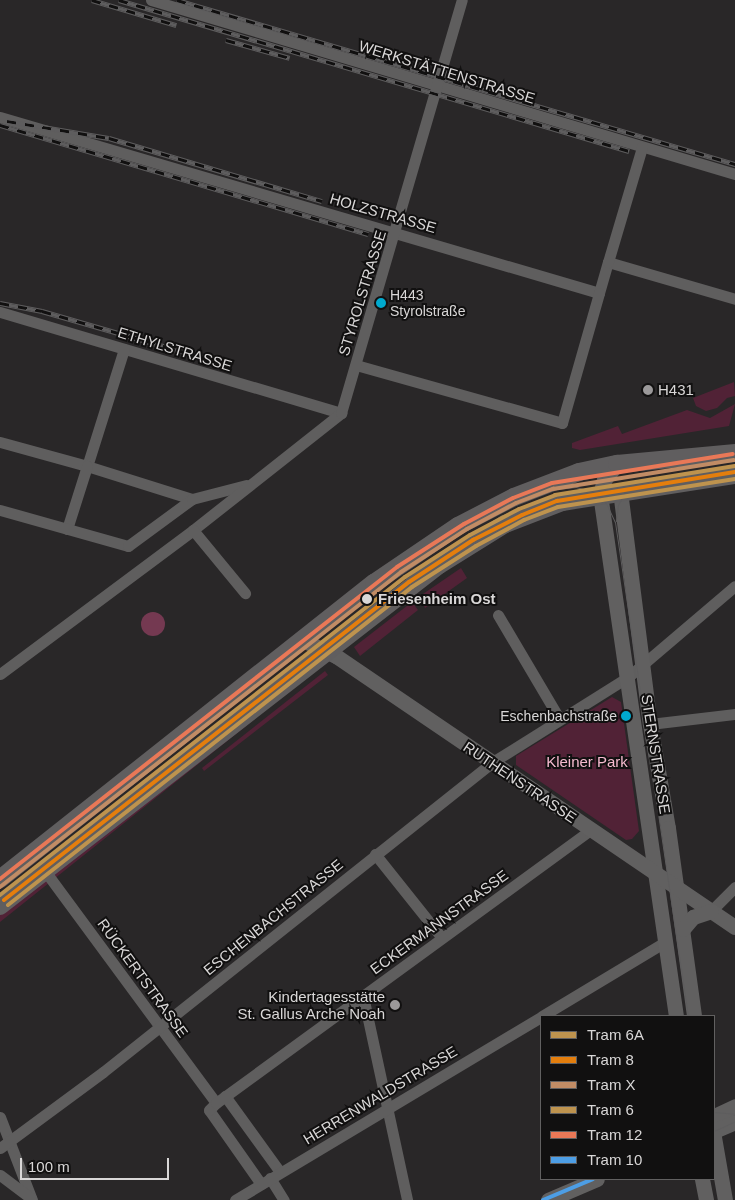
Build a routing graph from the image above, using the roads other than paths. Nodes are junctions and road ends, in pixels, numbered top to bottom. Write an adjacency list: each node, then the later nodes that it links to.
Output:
1 (151, 0): 3 (street, WERKSTÄTTENSTRASSE)
2 (462, 0): 3 (street, STYROLSTRASSE)
3 (437, 84): 5 (street, WERKSTÄTTENSTRASSE); 7 (street, STYROLSTRASSE)
4 (0, 117): 7 (street, HOLZSTRASSE)
5 (642, 147): 6 (street, WERKSTÄTTENSTRASSE); 8 (street)
6 (735, 174)
7 (396, 233): 9 (street, HOLZSTRASSE); 13 (street, STYROLSTRASSE)
8 (608, 262): 9 (street); 10 (street)
9 (599, 293): 13 (street)
10 (735, 299)
11 (0, 312): 12 (street, ETHYLSTRASSE)
12 (124, 349): 14 (street, ETHYLSTRASSE); 18 (street)
13 (356, 365): 14 (street, STYROLSTRASSE)
14 (341, 413): 20 (street)
15 (0, 442): 18 (street)
16 (735, 453): 17 (main road)
17 (617, 464): 22 (main road); 30 (main road)
18 (87, 466): 23 (street); 25 (street)
19 (735, 475): 21 (main road)
20 (250, 484): 23 (street); 26 (street)
21 (620, 491): 22 (main road); 32 (main road, STERNSTRASSE)
22 (600, 494): 31 (main road); 34 (main road, STERNSTRASSE)
23 (192, 499): 25 (street)
24 (0, 510): 25 (street)
25 (68, 529)
26 (193, 530): 28 (street); 33 (street)
27 (735, 586): 32 (street, ESCHENBACHSTRASSE)
28 (245, 593)
29 (498, 615): 36 (street)
30 (304, 640): 31 (main road, RUTHENSTRASSE); 45 (main road)
31 (327, 650): 38 (main road, RUTHENSTRASSE); 43 (main road)
32 (643, 664): 34 (street, ESCHENBACHSTRASSE); 37 (main road, STERNSTRASSE)
33 (0, 674)
34 (628, 677): 36 (street, ESCHENBACHSTRASSE); 40 (main road, STERNSTRASSE)
35 (735, 714): 37 (street)
36 (560, 718): 38 (street, ESCHENBACHSTRASSE)
37 (650, 724): 47 (main road, STERNSTRASSE)
38 (491, 762): 39 (main road, RUTHENSTRASSE); 41 (street, ESCHENBACHSTRASSE)
39 (590, 830): 42 (main road, RUTHENSTRASSE); 52 (street, ECKERMANNSTRASSE)
40 (650, 838): 42 (main road); 44 (main road, STERNSTRASSE)
41 (376, 854): 52 (street); 59 (street, ESCHENBACHSTRASSE)
42 (627, 855): 44 (main road, RUTHENSTRASSE)
43 (45, 871): 48 (main road); 59 (street, RÜCKERTSTRASSE)
44 (656, 875): 47 (main road, RUTHENSTRASSE); 53 (main road, STERNSTRASSE)
45 (0, 879)
46 (735, 887): 49 (street)
47 (677, 889): 49 (main road, RUTHENSTRASSE); 51 (main road, STERNSTRASSE)
48 (0, 906)
49 (711, 911): 50 (main road, RUTHENSTRASSE); 51 (main road)
50 (735, 927)
51 (683, 929): 57 (main road, STERNSTRASSE)
52 (442, 938): 54 (street, ECKERMANNSTRASSE)
53 (665, 942): 55 (street, HERRENWALDSTRASSE); 56 (main road, STERNSTRASSE)
54 (363, 996): 60 (street, ECKERMANNSTRASSE); 62 (street)
55 (544, 1015)
56 (676, 1015)
57 (694, 1015)
58 (540, 1017): 62 (street, HERRENWALDSTRASSE)
59 (160, 1027): 60 (street, RÜCKERTSTRASSE); 68 (street, ESCHENBACHSTRASSE)
60 (216, 1103): 70 (street, RÜCKERTSTRASSE); 70 (street, RÜCKERTSTRASSE)
61 (735, 1106): 63 (main road)
62 (388, 1110): 70 (street, HERRENWALDSTRASSE); 76 (street)
63 (715, 1116)
64 (0, 1117): 68 (street)
65 (735, 1122): 66 (main road)
66 (715, 1131)
67 (715, 1143): 79 (main road)
68 (5, 1146): 73 (street)
69 (0, 1175): 73 (street)
70 (270, 1178): 74 (street, HERRENWALDSTRASSE); 75 (street, RÜCKERTSTRASSE)
71 (596, 1180): 77 (main road)
72 (702, 1180): 78 (main road)
73 (32, 1200)
74 (234, 1200)
75 (284, 1200)
76 (407, 1200)
77 (548, 1200)
78 (706, 1200)
79 (725, 1200)

